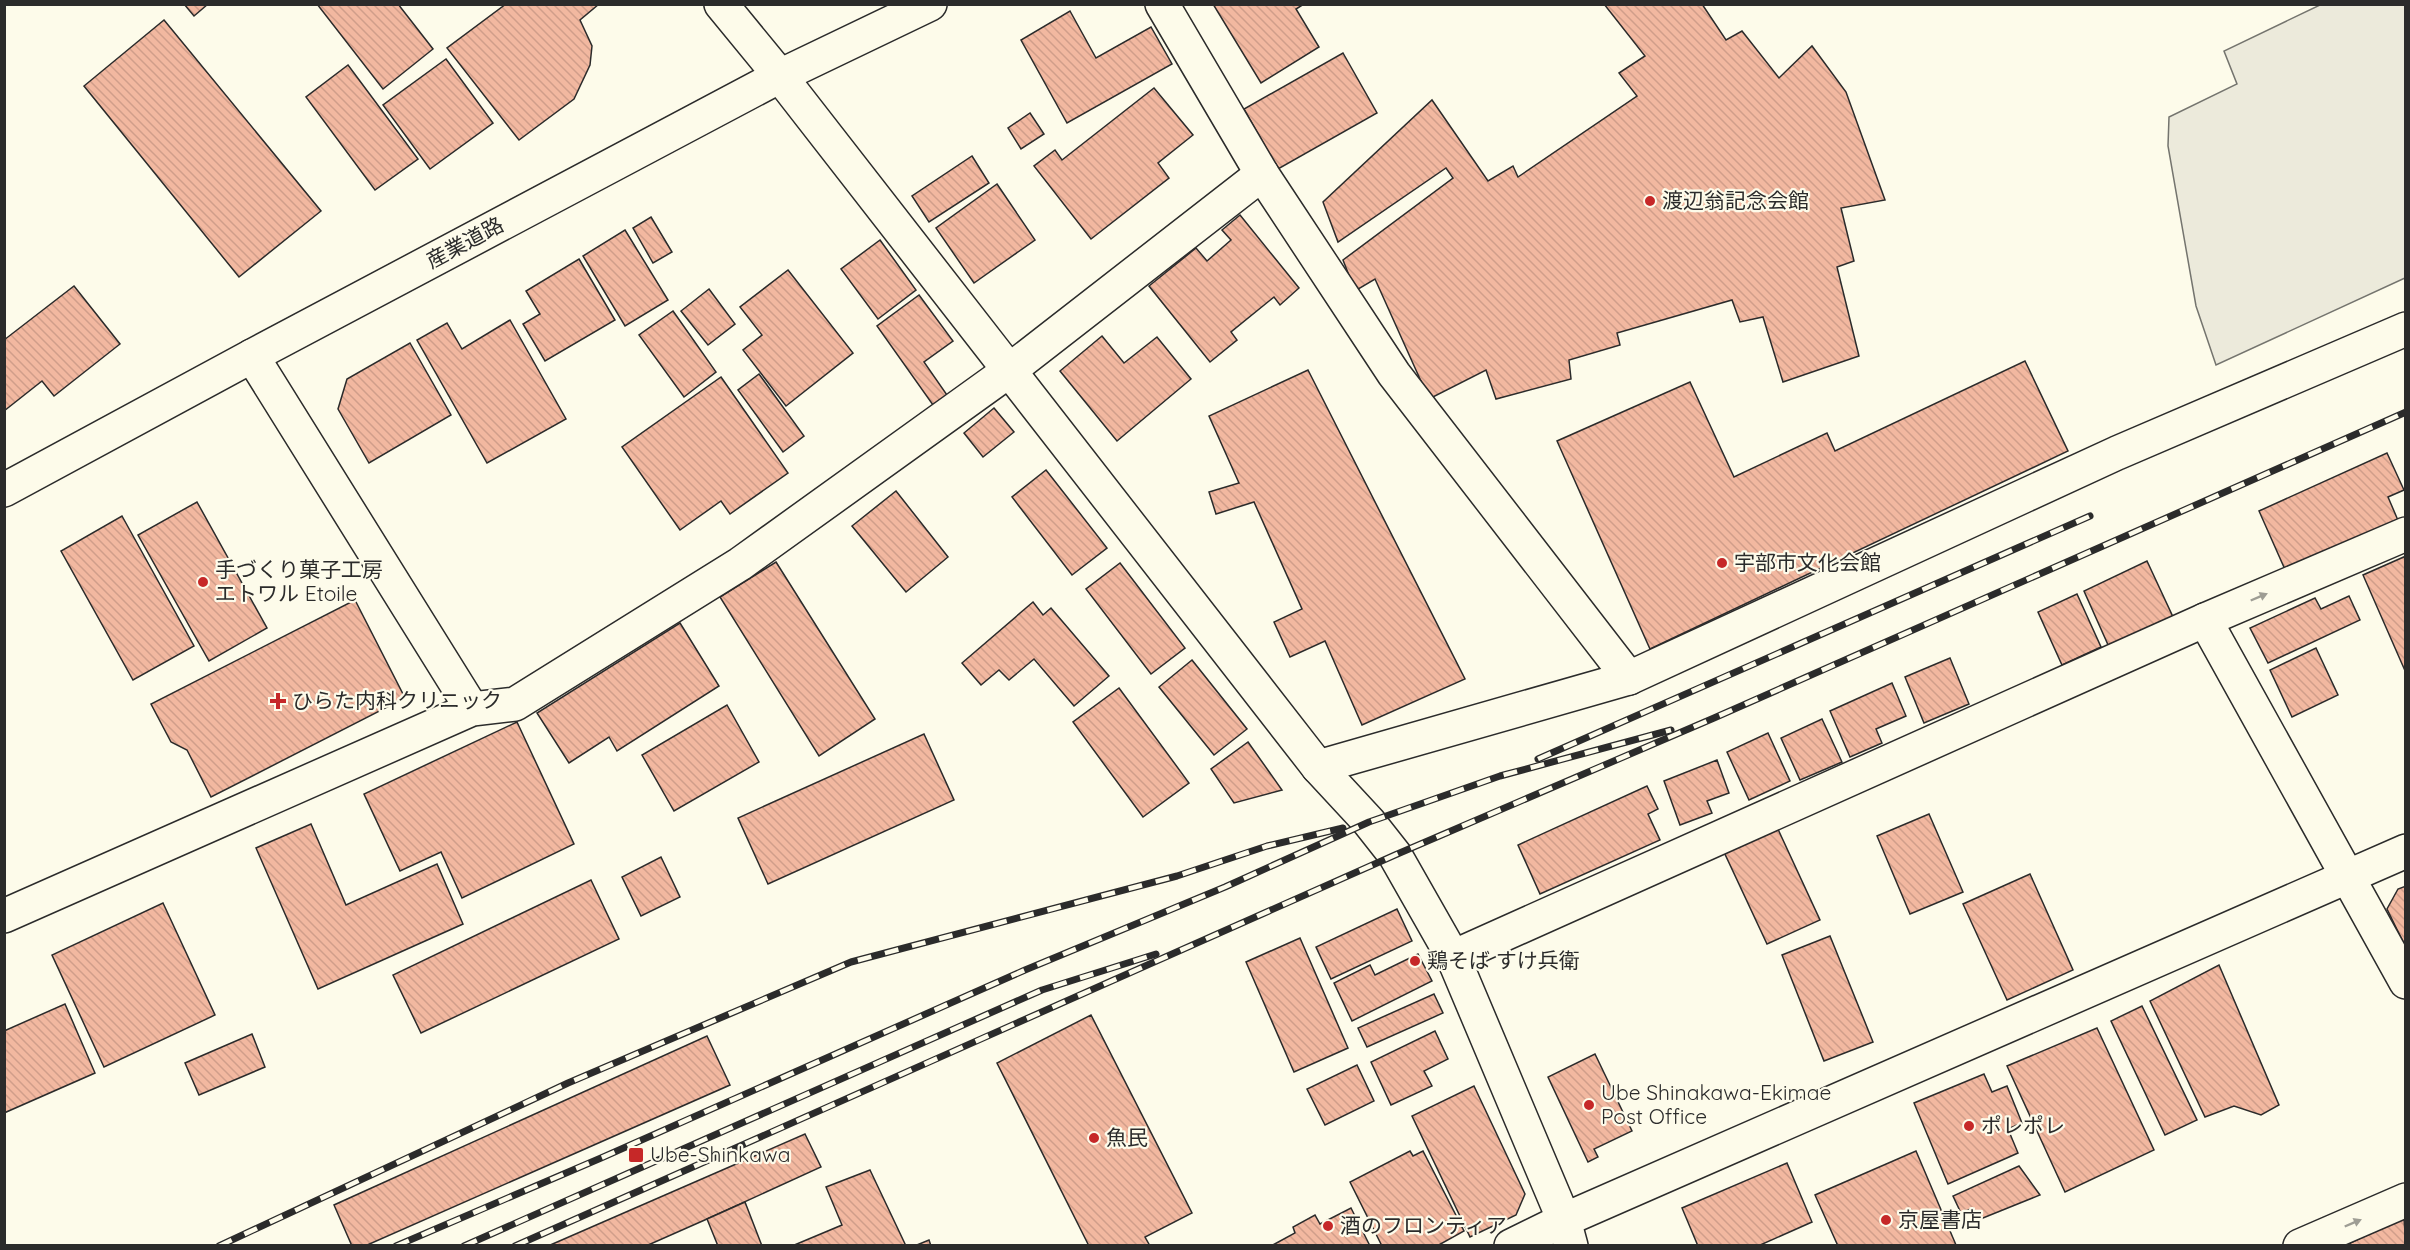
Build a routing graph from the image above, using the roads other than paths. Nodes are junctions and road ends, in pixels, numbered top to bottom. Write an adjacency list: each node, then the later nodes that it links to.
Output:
1 (722, 4): 4 (street)
2 (930, 4): 4 (street, 産業道路)
3 (1162, 4): 5 (street)
4 (780, 76): 7 (street, 産業道路); 8 (street)
5 (1262, 174): 8 (street); 12 (street)
6 (2406, 329): 12 (street)
7 (252, 356): 9 (street, 産業道路); 13 (street)
8 (1010, 370): 13 (street); 14 (street)
9 (4, 490)
10 (2406, 534): 11 (street, one-way to 10)
11 (2205, 620): 16 (street); 18 (street)
12 (1629, 678): 14 (street)
13 (472, 709): 17 (street)
14 (1318, 767): 18 (street)
15 (2406, 851): 16 (street)
16 (2347, 877): 19 (street); 21 (street)
17 (4, 916)
18 (1453, 957): 21 (street)
19 (2406, 982)
20 (2406, 1200): 23 (street, one-way to 20)
21 (1568, 1233): 22 (street)
22 (1511, 1245)
23 (2300, 1245)

